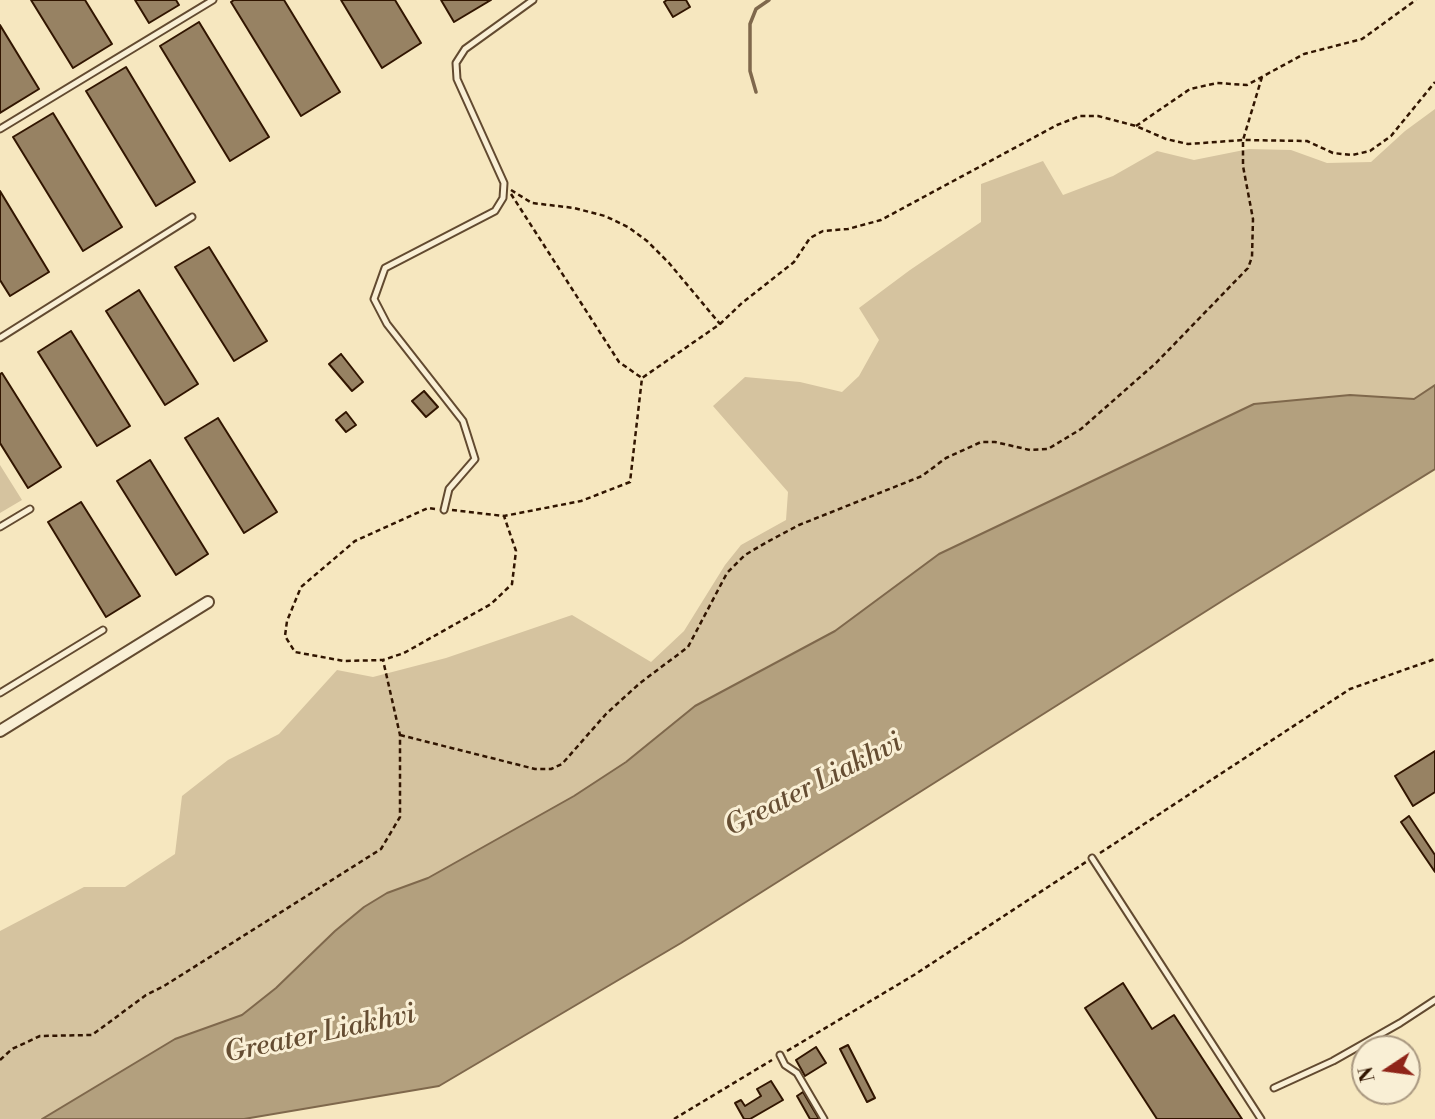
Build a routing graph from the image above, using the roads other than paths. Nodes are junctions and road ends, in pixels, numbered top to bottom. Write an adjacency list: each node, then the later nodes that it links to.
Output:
1 (213, 0): 4 (lane)
2 (533, 0): 3 (lane)
3 (523, 3): 8 (lane)
4 (0, 129)
5 (192, 217): 6 (lane)
6 (0, 338)
7 (30, 509): 9 (lane)
8 (444, 510)
9 (0, 527)
10 (208, 602): 13 (street)
11 (103, 630): 12 (lane)
12 (0, 693)
13 (0, 731)
14 (1092, 858): 19 (lane)
15 (1435, 1000): 17 (lane)
16 (780, 1055): 18 (lane)
17 (1274, 1087)
18 (824, 1119)
19 (1261, 1119)

